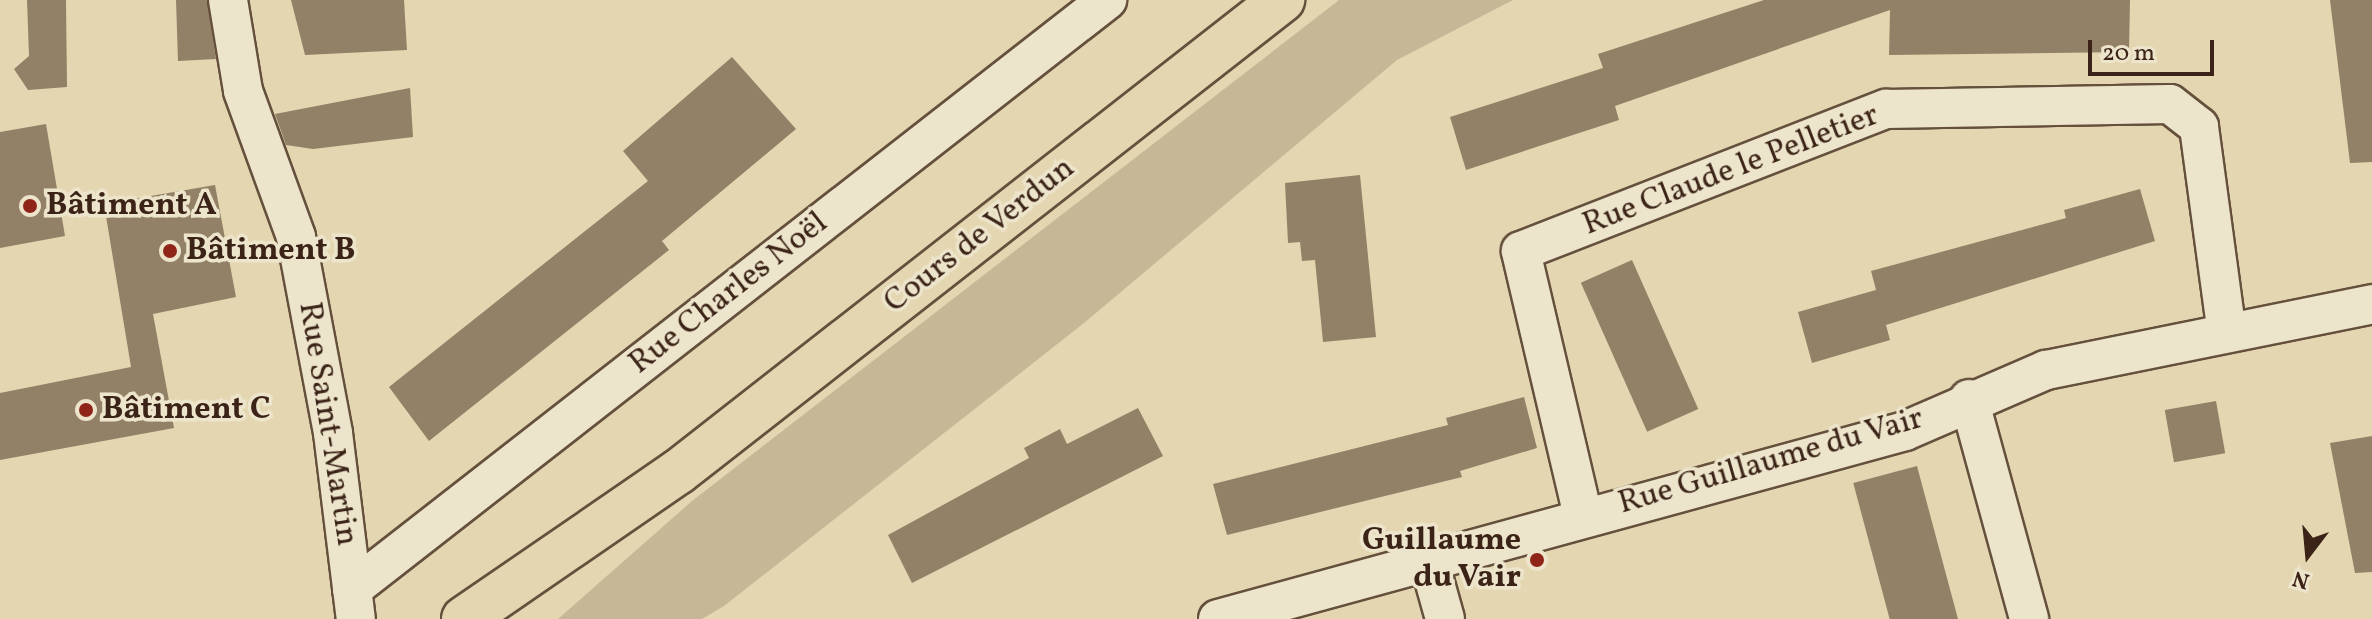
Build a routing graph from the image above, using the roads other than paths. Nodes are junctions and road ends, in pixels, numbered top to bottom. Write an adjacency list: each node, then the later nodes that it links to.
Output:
1 (228, 0): 10 (street, Rue Saint-Martin)
2 (1107, 0): 10 (street, Rue Charles Noël)
3 (1282, 0): 7 (main road, Cours de Verdun)
4 (2372, 304): 5 (street, Rue Guillaume du Vair)
5 (2226, 328): 6 (street, Rue Guillaume du Vair); 8 (street, Rue Claude le Pelletier)
6 (1969, 399): 8 (street, Rue Guillaume du Vair); 15 (street)
7 (678, 472): 11 (main road, Cours de Verdun); 12 (main road, Cours de Verdun)
8 (1583, 516): 9 (street, Rue Guillaume du Vair)
9 (1428, 558): 13 (street, Rue Guillaume du Vair); 14 (street)
10 (354, 604)
11 (464, 619)
12 (519, 619)
13 (1218, 619)
14 (1445, 619)
15 (2029, 619)

